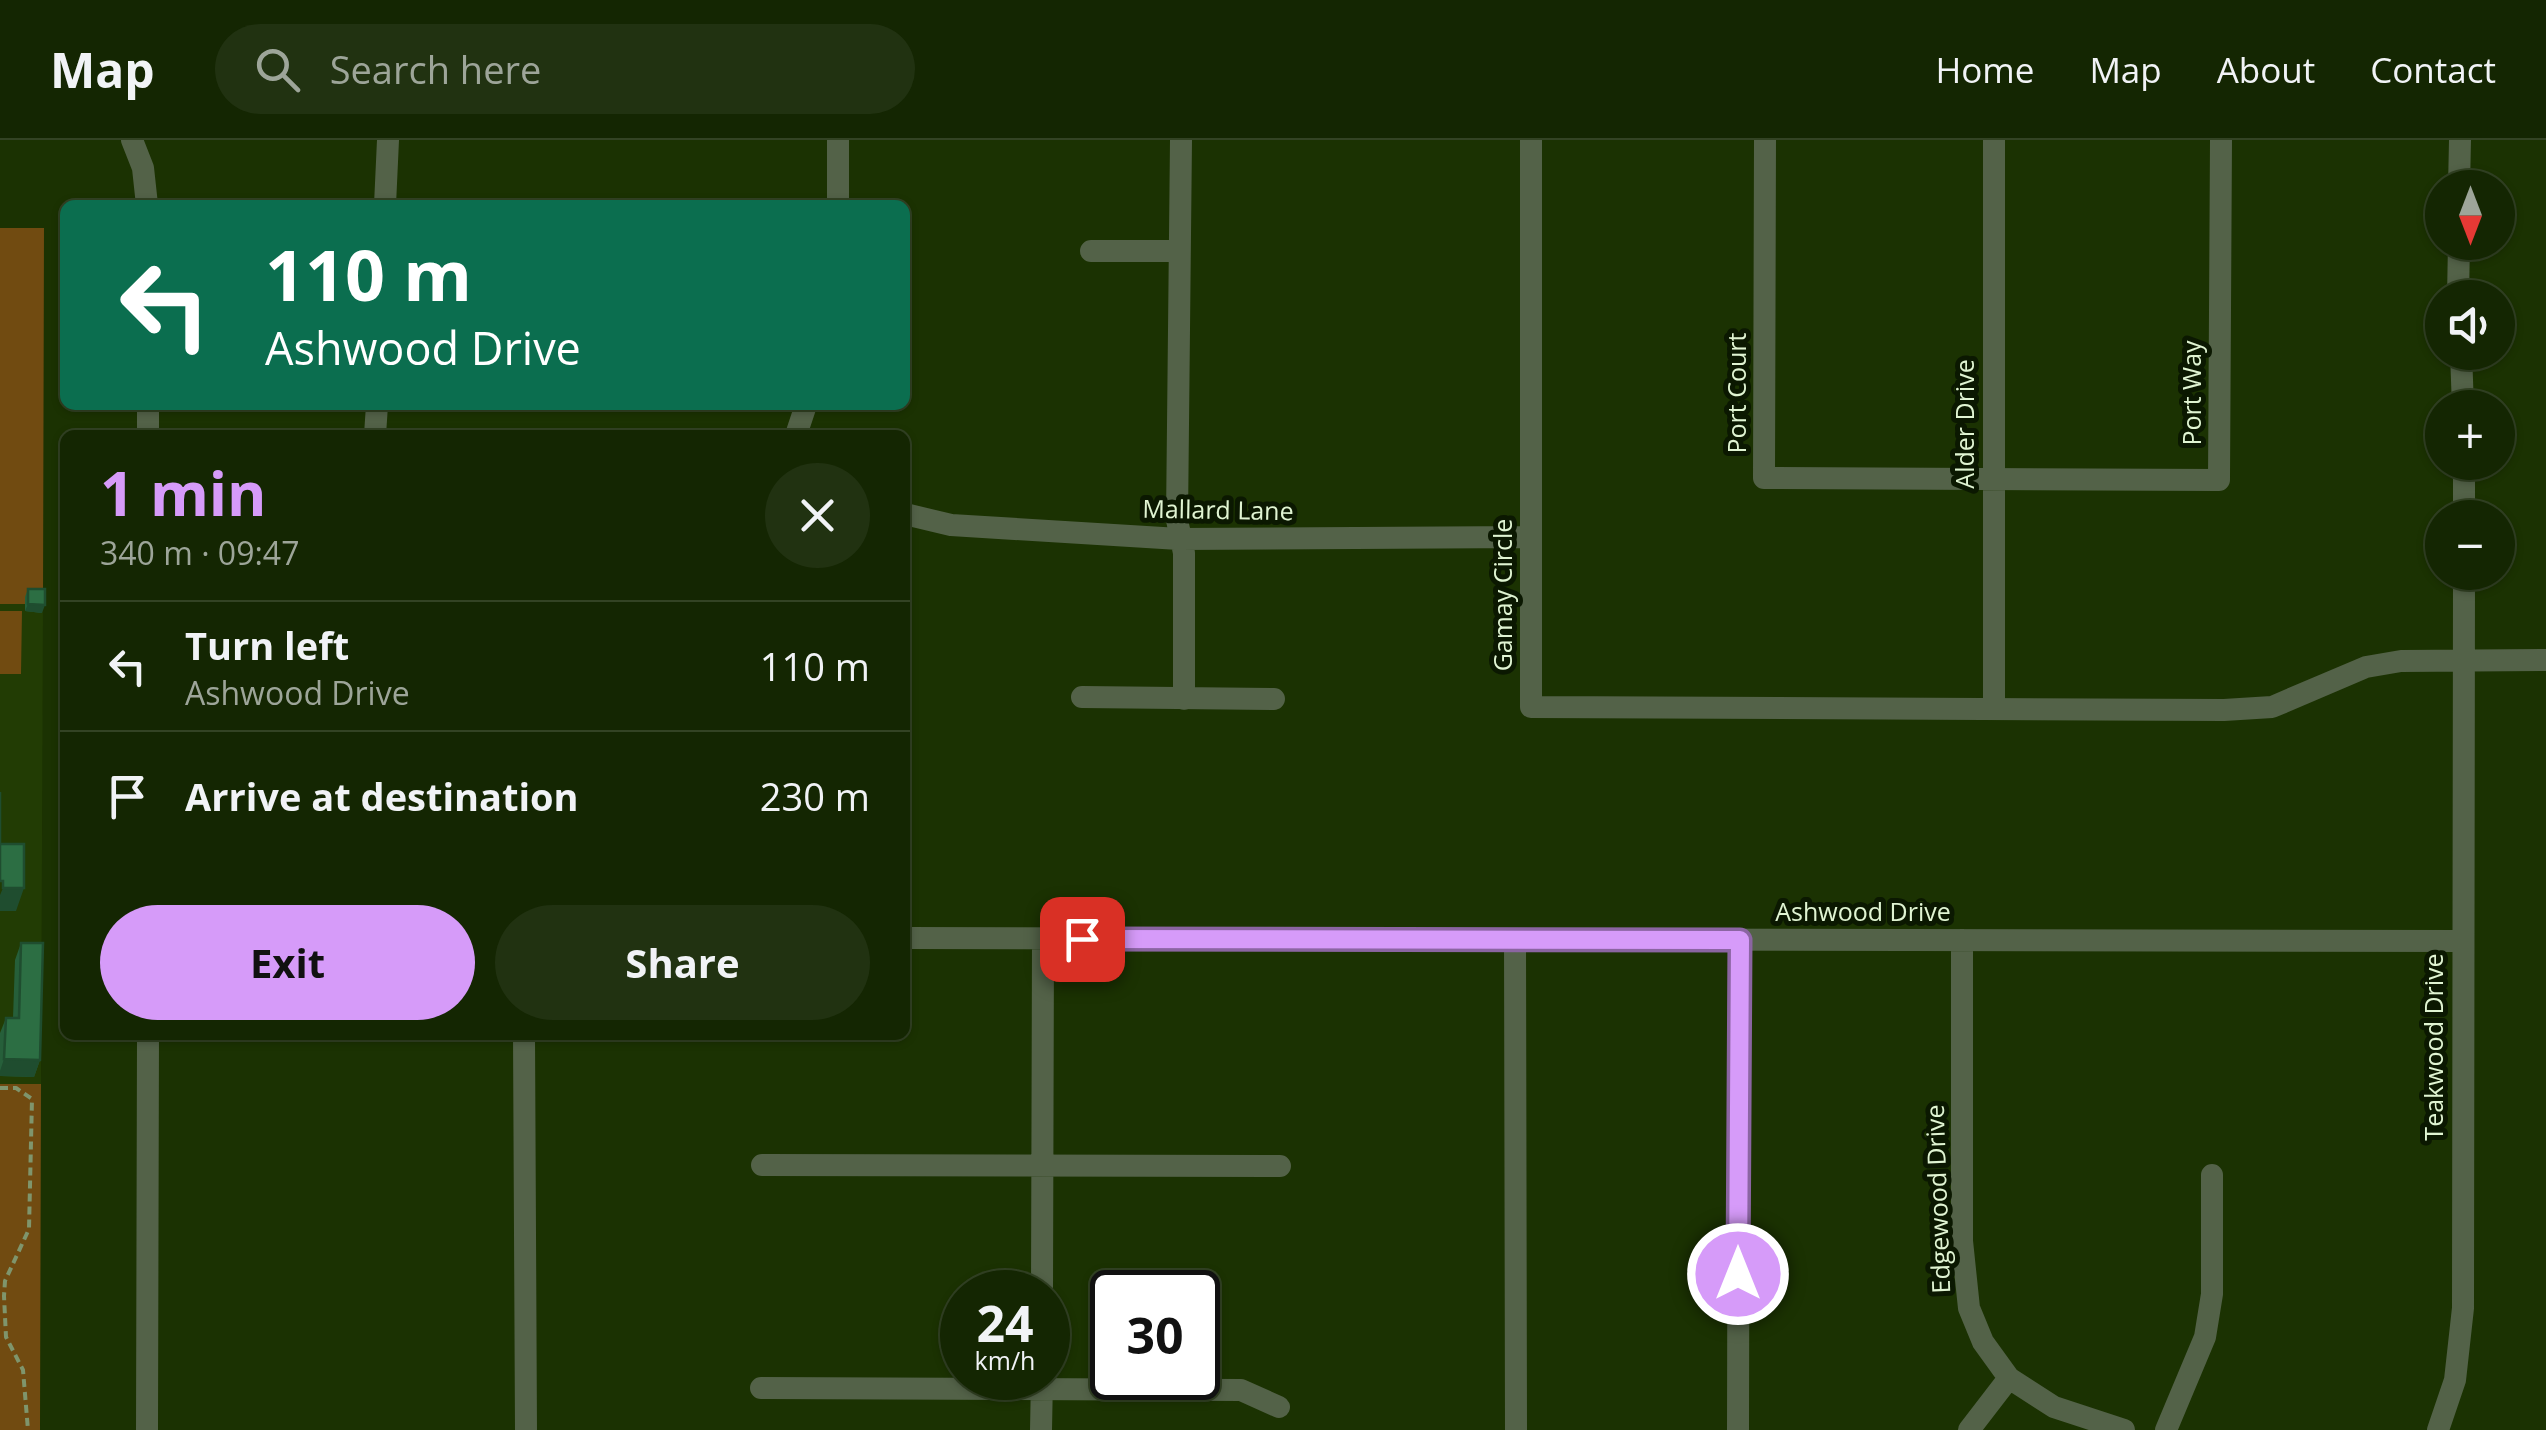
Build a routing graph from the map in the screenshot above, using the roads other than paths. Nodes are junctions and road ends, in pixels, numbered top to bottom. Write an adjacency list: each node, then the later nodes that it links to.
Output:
1 (132, 140): 11 (street)
2 (388, 140): 12 (street)
3 (838, 140): 13 (street)
4 (1181, 140): 15 (street)
5 (1530, 140): 18 (street, Gamay Circle)
6 (1765, 140): 16 (street, Port Court)
7 (1994, 140): 16 (street, Alder Drive)
8 (2221, 140): 16 (street, Port Way)
9 (2460, 140): 10 (street)
10 (2459, 170)
11 (147, 200)
12 (385, 200)
13 (838, 200)
14 (1091, 251): 15 (street)
15 (1178, 251): 19 (street)
16 (1993, 479): 26 (street, Alder Drive)
17 (910, 515): 19 (street, Mallard Lane)
18 (1530, 537): 19 (street, Mallard Lane); 26 (street, Gamay Circle)
19 (1179, 540): 24 (street)
20 (2464, 590): 21 (street, Teakwood Drive)
21 (2464, 660): 22 (street); 26 (street); 32 (street, Teakwood Drive)
22 (2546, 660)
23 (1082, 698): 24 (street)
24 (1184, 699): 25 (street)
25 (1274, 699)
26 (1994, 708)
27 (910, 938): 28 (street, Ashwood Drive)
28 (1043, 939): 29 (street, Ashwood Drive); 36 (street)
29 (1515, 939): 30 (street, Ashwood Drive); 49 (street)
30 (1740, 940): 31 (street, Ashwood Drive); 50 (street)
31 (1962, 940): 32 (street, Ashwood Drive); 40 (street, Edgewood Drive)
32 (2461, 940): 54 (street, Teakwood Drive)
33 (148, 1040): 46 (street)
34 (524, 1040): 47 (street)
35 (762, 1164): 36 (street)
36 (1043, 1165): 37 (street); 39 (street)
37 (1280, 1166)
38 (2212, 1175): 53 (street)
39 (1042, 1270)
40 (2009, 1378): 51 (street); 52 (street, Edgewood Drive)
41 (1070, 1384): 45 (street)
42 (940, 1385): 43 (street)
43 (761, 1388)
44 (1042, 1400): 48 (street)
45 (1279, 1408)
46 (147, 1430)
47 (526, 1430)
48 (1041, 1430)
49 (1516, 1430)
50 (1738, 1430)
51 (1969, 1430)
52 (2124, 1430)
53 (2166, 1430)
54 (2438, 1430)

